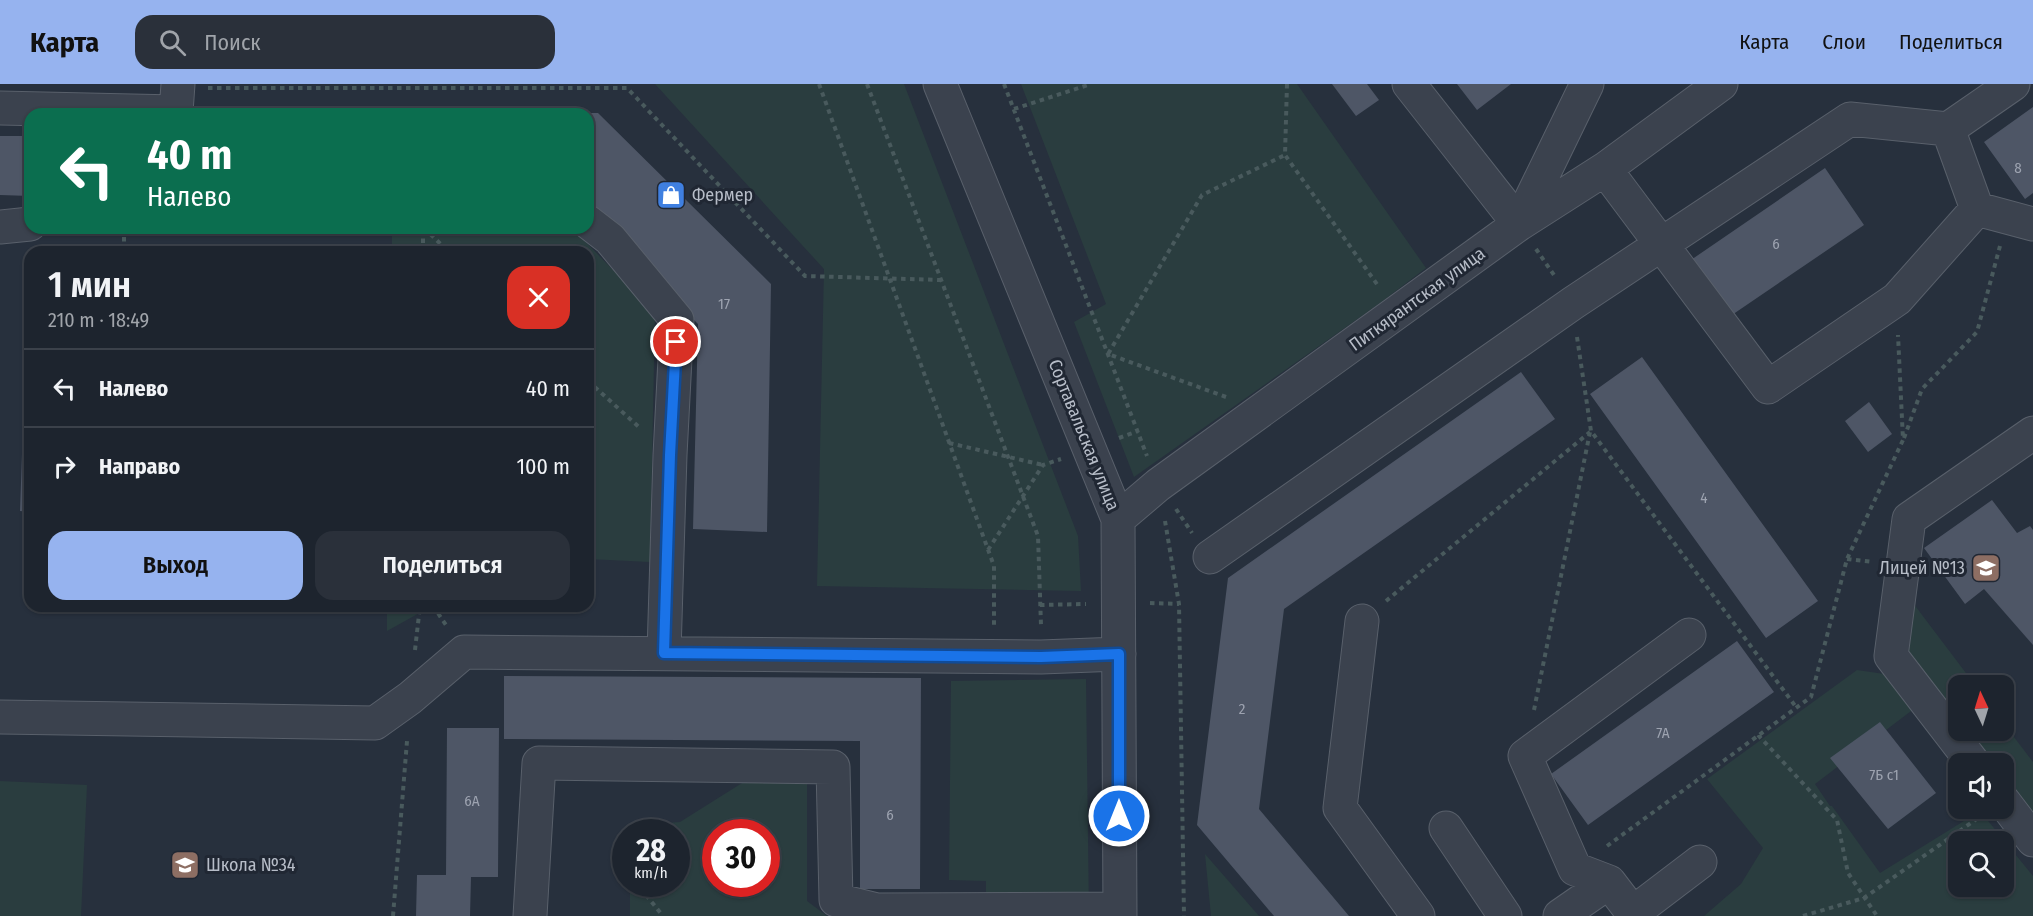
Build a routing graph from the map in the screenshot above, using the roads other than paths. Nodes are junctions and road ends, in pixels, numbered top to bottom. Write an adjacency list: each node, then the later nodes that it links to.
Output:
1 (940, 84): 18 (street, Сортавальская улица)
2 (1409, 84): 11 (street)
3 (1587, 84): 11 (street)
4 (1721, 84): 9 (street, Питкярантская улица)
5 (2013, 84): 8 (street)
6 (177, 99): 7 (street)
7 (0, 108)
8 (1948, 129): 10 (street); 16 (street)
9 (1605, 169): 11 (street, Питкярантская улица); 16 (street)
10 (1977, 209): 12 (street); 16 (street)
11 (1519, 224): 18 (street, Питкярантская улица)
12 (2033, 224)
13 (24, 225): 14 (street)
14 (0, 227)
15 (594, 227): 22 (street)
16 (1661, 244): 19 (street)
17 (2033, 433): 25 (street)
18 (1118, 519): 23 (street, Сортавальская улица)
19 (1210, 557)
20 (1362, 621): 35 (street)
21 (1689, 635): 30 (street)
22 (664, 653): 23 (street); 24 (street)
23 (1119, 654): 32 (street, Сортавальская улица)
24 (0, 717)
25 (1966, 753)
26 (2005, 819): 28 (street)
27 (1446, 828): 36 (street)
28 (2033, 840)
29 (1700, 862): 33 (street)
30 (1609, 882): 33 (street); 37 (street)
31 (875, 913): 32 (street); 34 (street)
32 (1120, 913)
33 (1634, 914)
34 (530, 916)
35 (1418, 916)
36 (1505, 916)
37 (1560, 916)

